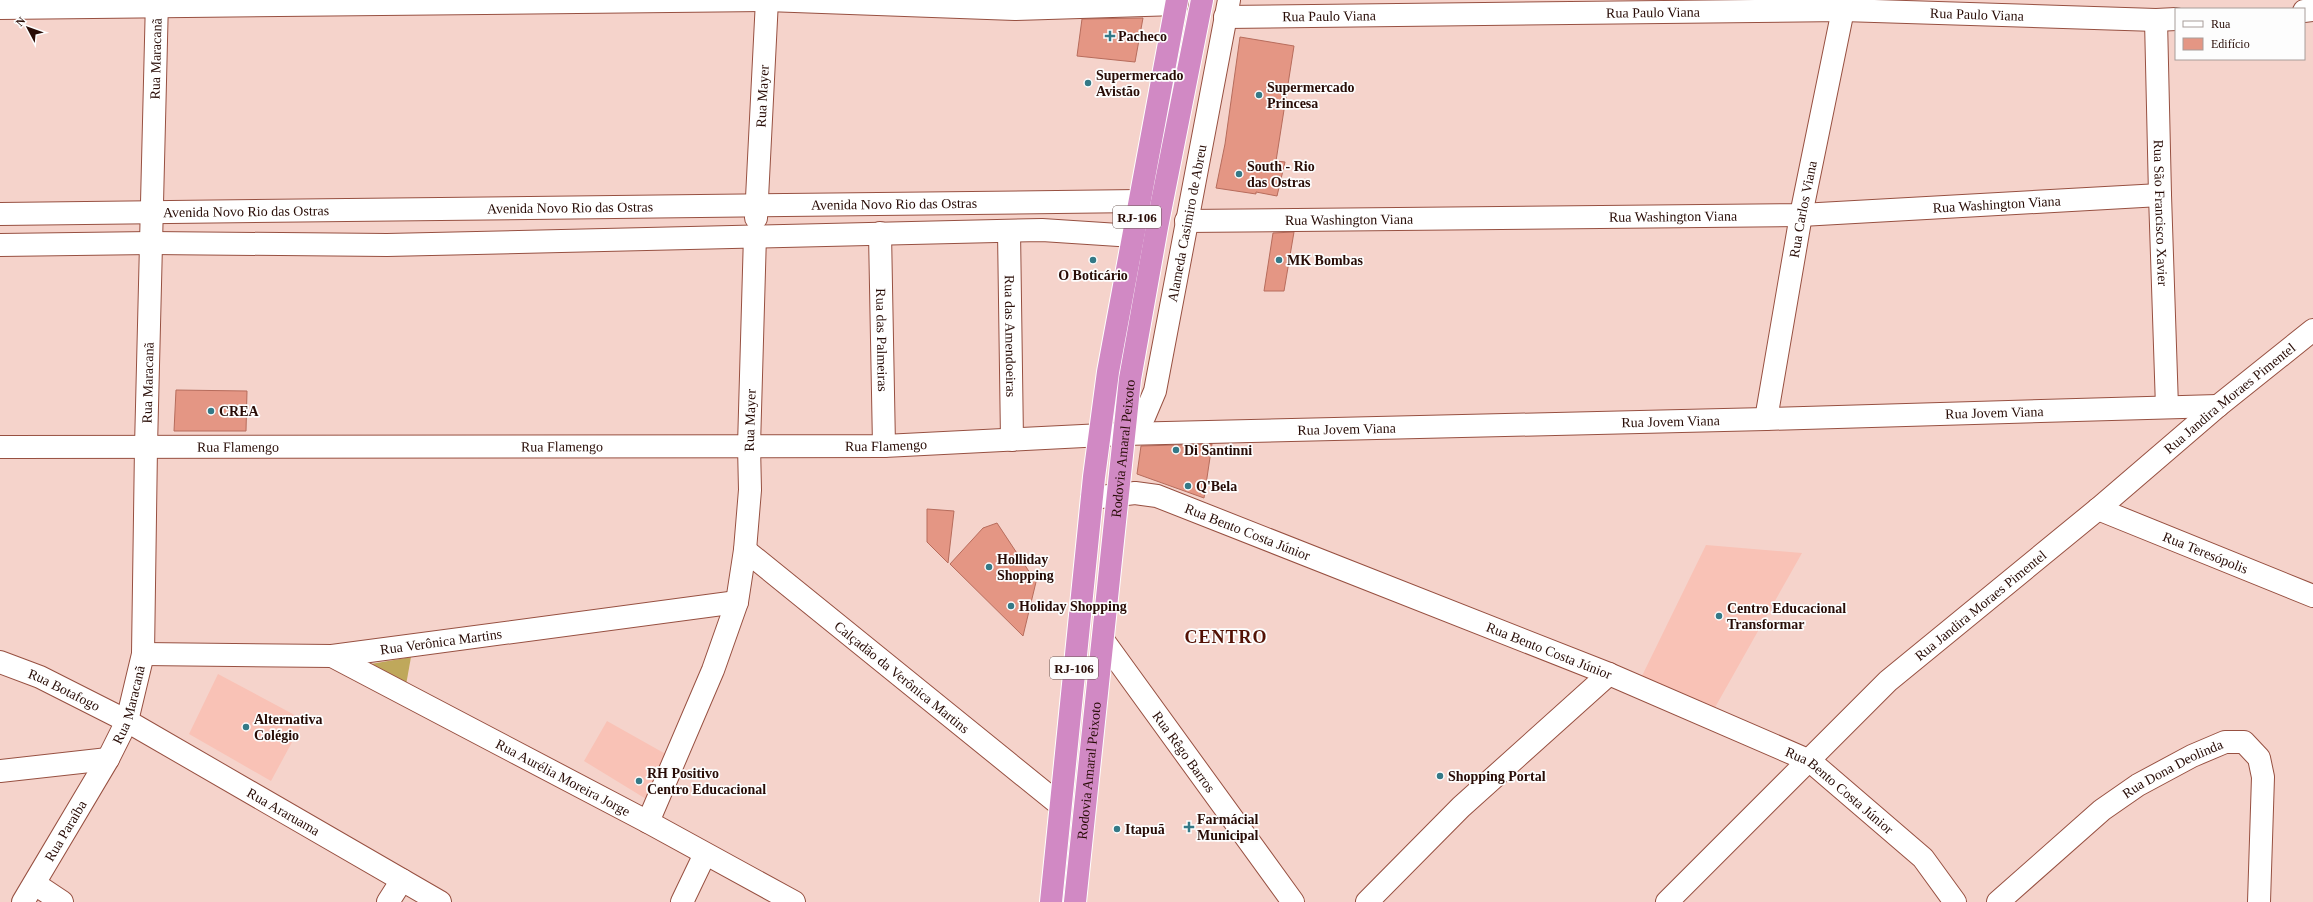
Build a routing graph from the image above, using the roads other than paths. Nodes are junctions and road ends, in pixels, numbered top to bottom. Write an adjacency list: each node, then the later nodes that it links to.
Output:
1 (767, 0): 3 (street); 4 (street); 11 (street, Rua Mayer)
2 (1202, 0): 27 (highway, Rodovia Amaral Peixoto / RJ-106)
3 (1177, 2): 10 (highway, Rodovia Amaral Peixoto / RJ-106)
4 (157, 3): 6 (street); 12 (street, Rua Maracanã)
5 (1844, 5): 7 (street, Rua Paulo Viana); 8 (street, Rua Paulo Viana); 14 (street, Rua Carlos Viana)
6 (0, 8)
7 (1227, 9): 15 (street, Alameda Casimiro de Abreu)
8 (2166, 19): 9 (street, Rua São Francisco Xavier)
9 (2160, 195): 14 (street, Rua Washington Viana); 24 (street, Rua São Francisco Xavier)
10 (1139, 201): 11 (street, Avenida Novo Rio das Ostras); 19 (highway, Rodovia Amaral Peixoto / RJ-106)
11 (756, 204): 12 (street, Avenida Novo Rio das Ostras); 18 (street, Rua Mayer)
12 (151, 213): 13 (street, Avenida Novo Rio das Ostras); 20 (street, Rua Maracanã)
13 (0, 214)
14 (1801, 215): 15 (street, Rua Washington Viana); 25 (street, Rua Carlos Viana)
15 (1186, 221): 27 (street, Alameda Casimiro de Abreu)
16 (1009, 231): 17 (street, Avenida Novo Rio das Ostras); 19 (street, Avenida Novo Rio das Ostras); 28 (street, Rua das Amendoeiras)
17 (880, 233): 18 (street, Avenida Novo Rio das Ostras); 30 (street, Rua das Palmeiras)
18 (755, 235): 20 (street, Avenida Novo Rio das Ostras); 29 (street, Rua Mayer)
19 (1134, 236): 26 (highway, Rodovia Amaral Peixoto / RJ-106)
20 (151, 243): 21 (street, Avenida Novo Rio das Ostras); 32 (street, Rua Maracanã)
21 (0, 245)
22 (2313, 330): 23 (street, Rua Jandira Moraes Pimentel)
23 (2218, 406): 24 (street, Rua Jovem Viana); 35 (street, Rua Jandira Moraes Pimentel)
24 (2167, 407): 25 (street, Rua Jovem Viana)
25 (1766, 419): 27 (street, Rua Jovem Viana)
26 (1100, 434): 27 (street, Rua Flamengo); 28 (street, Rua Flamengo); 34 (highway, Rodovia Amaral Peixoto / RJ-106)
27 (1123, 434): 33 (highway, Rodovia Amaral Peixoto / RJ-106)
28 (1012, 440): 30 (street, Rua Flamengo)
29 (749, 446): 30 (street, Rua Flamengo); 32 (street, Rua Flamengo); 36 (street, Rua Mayer)
30 (884, 446)
31 (0, 447): 32 (street, Rua Flamengo)
32 (146, 447): 40 (street, Rua Maracanã)
33 (1118, 496): 34 (street, Rua Bento Costa Júnior); 39 (highway, Rodovia Amaral Peixoto / RJ-106); 43 (street, Rua Bento Costa Júnior)
34 (1092, 498): 48 (highway, Rodovia Amaral Peixoto / RJ-106)
35 (2098, 509): 37 (street, Rua Teresópolis); 46 (street, Rua Jandira Moraes Pimentel)
36 (745, 550): 38 (street, Rua Mayer); 48 (street, Calçadão da Verônica Martins)
37 (2313, 596)
38 (737, 602): 41 (street, Rua Verônica Martins); 49 (street, Rua Mayer)
39 (1103, 640): 60 (highway, Rodovia Amaral Peixoto / RJ-106); 61 (street, Rua Rêgo Barros)
40 (143, 654): 41 (street, Rua Verônica Martins); 44 (street, Rua Maracanã)
41 (332, 656): 49 (street, Rua Aurélia Moreira Jorge)
42 (0, 662): 44 (street, Rua Botafogo)
43 (1609, 674): 46 (street, Rua Bento Costa Júnior); 62 (street)
44 (127, 721): 45 (street, Rua Maracanã); 51 (street, Rua Araruama)
45 (108, 759): 47 (street); 52 (street, Rua Paraíba)
46 (1810, 761): 63 (street, Rua Jandira Moraes Pimentel); 64 (street, Rua Bento Costa Júnior)
47 (0, 771)
48 (1060, 805): 59 (highway, Rodovia Amaral Peixoto / RJ-106)
49 (648, 822): 50 (street, Rua Aurélia Moreira Jorge)
50 (705, 854): 57 (street); 58 (street, Rua Aurélia Moreira Jorge)
51 (402, 880): 55 (street); 56 (street, Rua Araruama)
52 (35, 884): 53 (street, Rua Paraíba); 54 (street)
53 (23, 902)
54 (62, 902)
55 (388, 902)
56 (440, 902)
57 (682, 902)
58 (794, 902)
59 (1051, 902)
60 (1075, 902)
61 (1293, 902)
62 (1367, 902)
63 (1666, 902)
64 (1955, 902)
65 (1998, 902): 66 (street, Rua Dona Deolinda)
66 (2259, 902)

